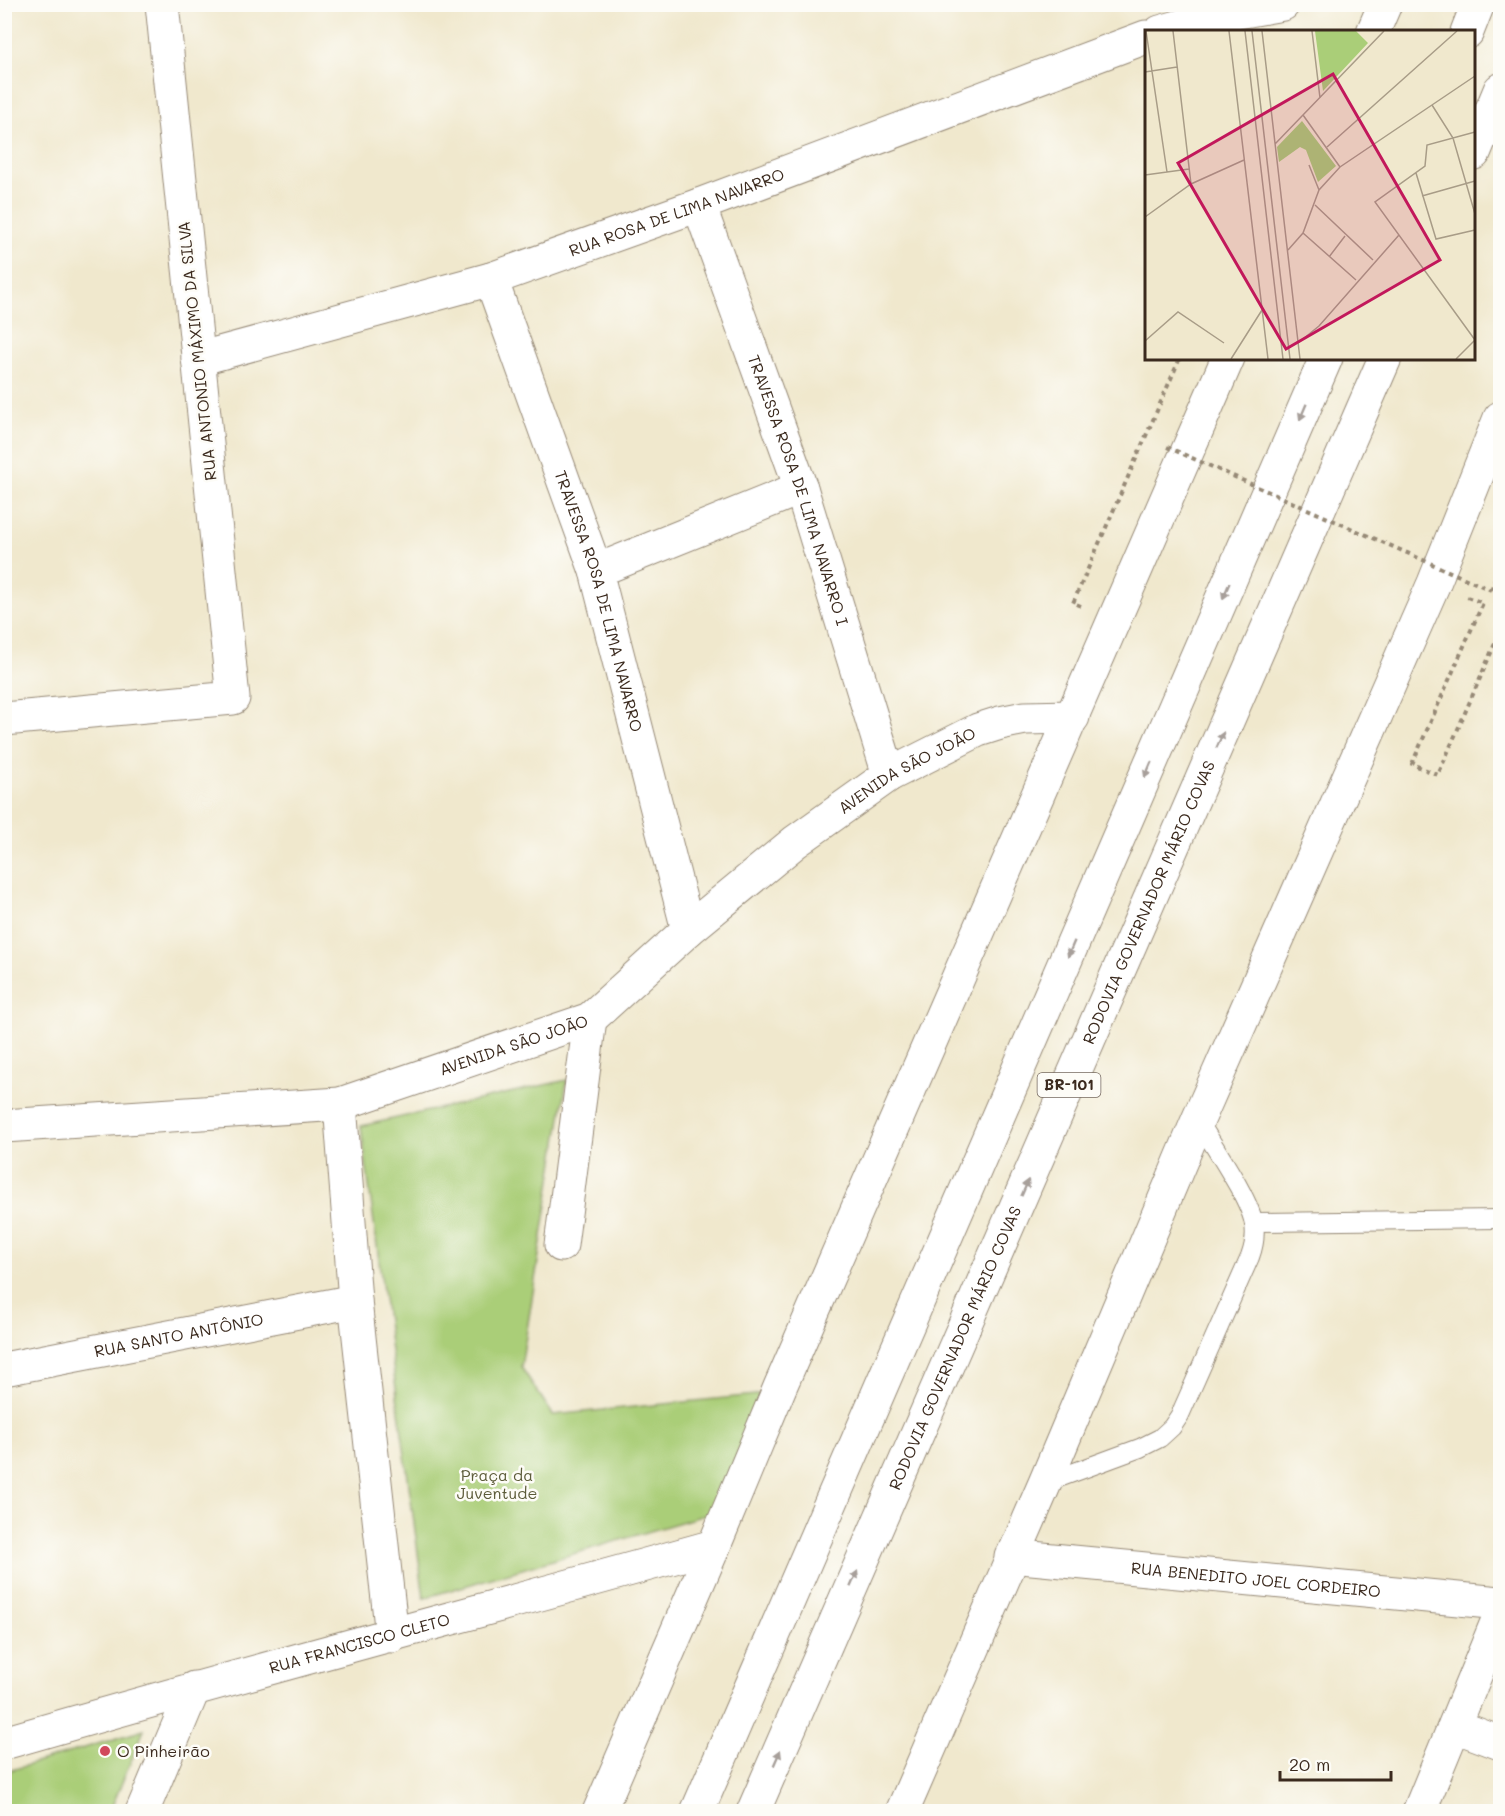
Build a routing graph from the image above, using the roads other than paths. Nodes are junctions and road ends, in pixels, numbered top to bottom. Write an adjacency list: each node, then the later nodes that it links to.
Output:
1 (162, 4): 13 (main road, RUA ANTONIO MÁXIMO DA SILVA)
2 (1283, 4): 5 (main road)
3 (1385, 4): 6 (main road)
4 (1478, 4): 7 (main road)
5 (1167, 30)
6 (1374, 30)
7 (1468, 30)
8 (1145, 37): 11 (main road, RUA ROSA DE LIMA NAVARRO)
9 (1500, 90): 10 (main road)
10 (1475, 148)
11 (699, 206): 12 (main road, RUA ROSA DE LIMA NAVARRO); 18 (main road, TRAVESSA ROSA DE LIMA NAVARRO I)
12 (491, 279): 13 (main road, RUA ROSA DE LIMA NAVARRO); 19 (main road, TRAVESSA ROSA DE LIMA NAVARRO)
13 (198, 359): 21 (main road, RUA ANTONIO MÁXIMO DA SILVA)
14 (1227, 360): 20 (main road)
15 (1325, 360): 45 (main road, BR-101, one-way to 45)
16 (1384, 360): 46 (main road, RODOVIA GOVERNADOR MÁRIO COVAS / BR-101, one-way to 16)
17 (1500, 418): 26 (main road)
18 (801, 488): 19 (main road); 22 (main road, TRAVESSA ROSA DE LIMA NAVARRO I)
19 (596, 571): 23 (main road, TRAVESSA ROSA DE LIMA NAVARRO)
20 (1072, 717): 22 (main road, AVENIDA SÃO JOÃO); 34 (main road)
21 (4, 719)
22 (889, 775): 23 (main road, AVENIDA SÃO JOÃO)
23 (688, 930): 24 (main road, AVENIDA SÃO JOÃO)
24 (590, 1019): 25 (main road, AVENIDA SÃO JOÃO); 30 (main road)
25 (340, 1104): 27 (main road, AVENIDA SÃO JOÃO); 31 (main road)
26 (1198, 1120): 29 (lane); 33 (main road)
27 (4, 1126)
28 (1500, 1219): 29 (lane)
29 (1254, 1222): 33 (lane)
30 (561, 1245)
31 (355, 1301): 32 (main road, RUA SANTO ANTÔNIO); 38 (main road)
32 (4, 1369)
33 (1045, 1483): 35 (main road)
34 (714, 1546): 38 (main road, RUA FRANCISCO CLETO); 44 (main road)
35 (1011, 1556): 36 (main road, RUA BENEDITO JOEL CORDEIRO); 47 (main road)
36 (1500, 1603)
37 (1500, 1615): 40 (main road)
38 (392, 1636): 39 (main road, RUA FRANCISCO CLETO)
39 (194, 1688): 41 (main road, RUA FRANCISCO CLETO); 43 (main road)
40 (1455, 1726): 42 (main road); 48 (main road)
41 (4, 1743)
42 (1500, 1743)
43 (142, 1812)
44 (599, 1812)
45 (697, 1812)
46 (753, 1812)
47 (902, 1812)
48 (1419, 1812)

